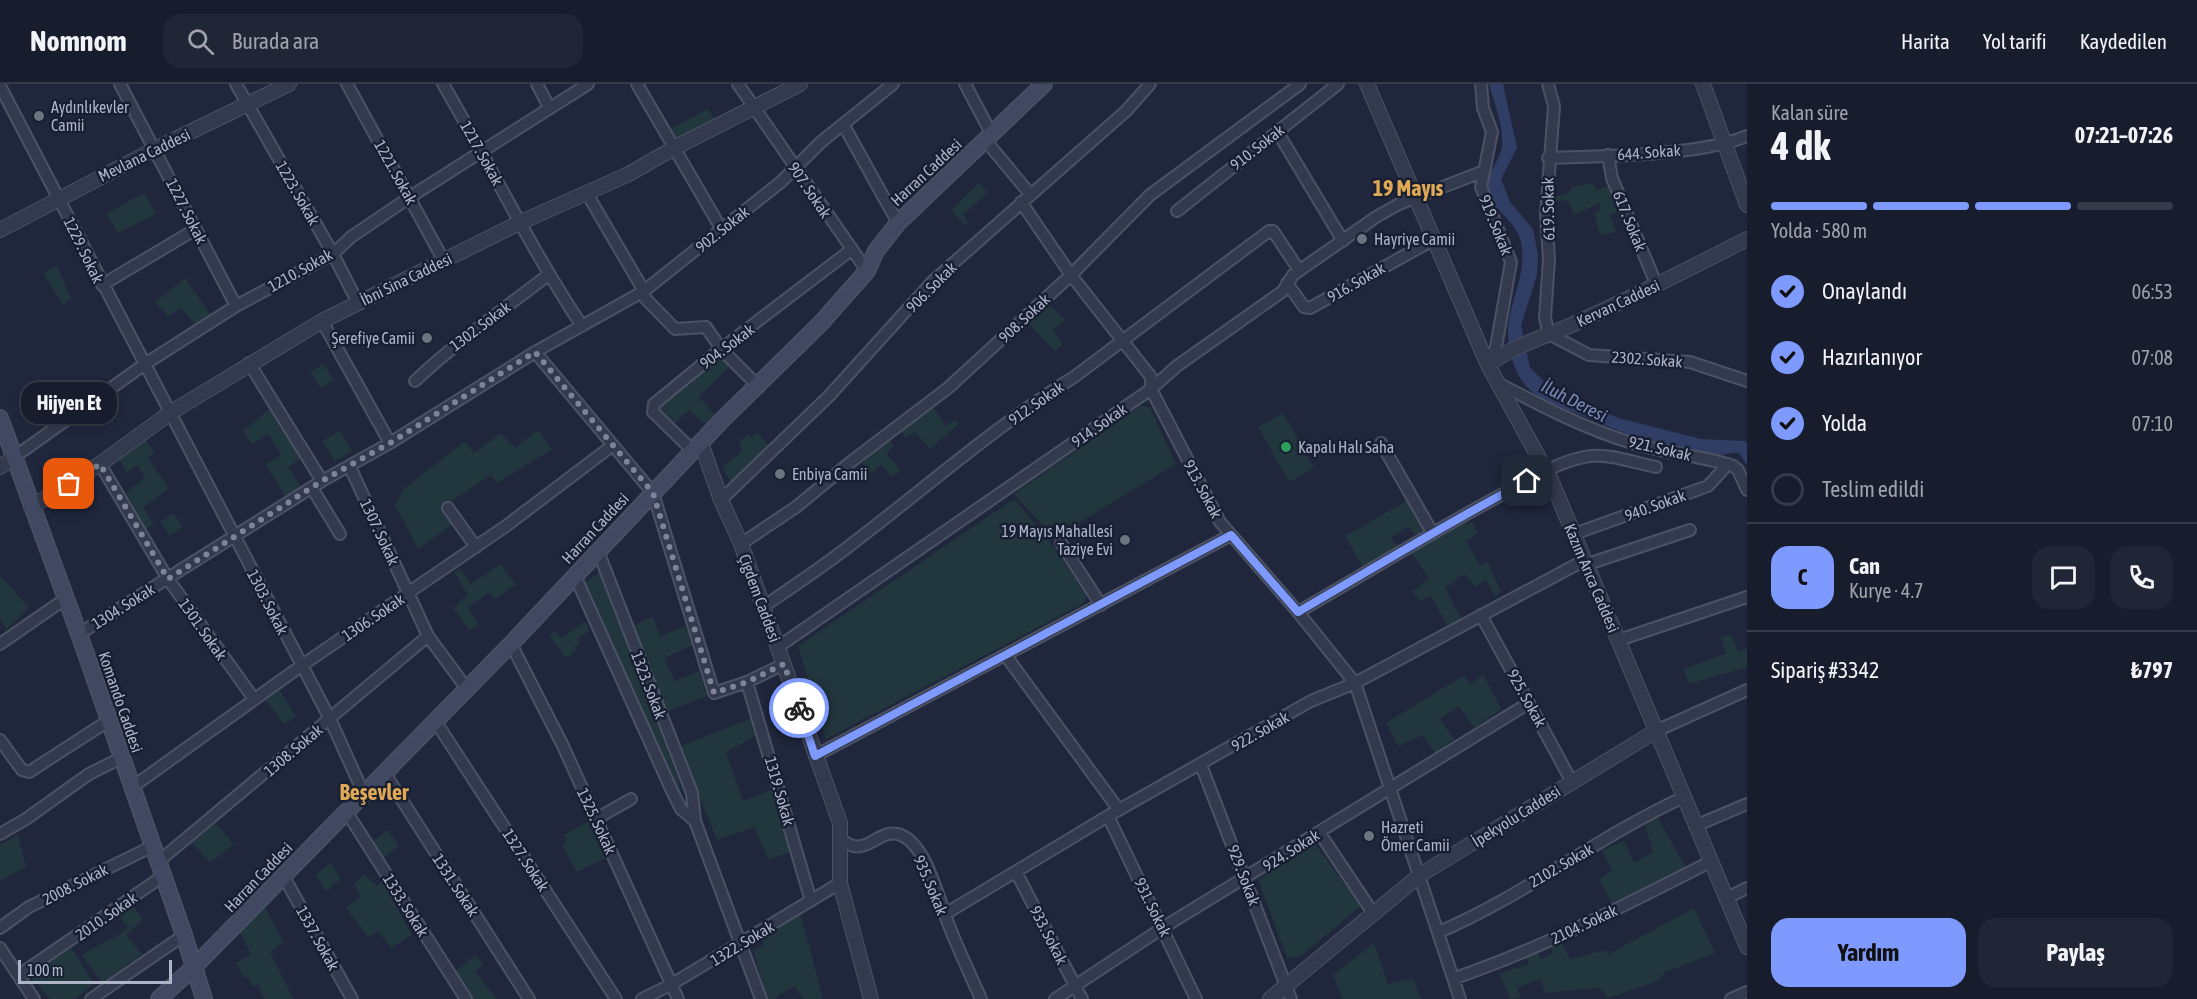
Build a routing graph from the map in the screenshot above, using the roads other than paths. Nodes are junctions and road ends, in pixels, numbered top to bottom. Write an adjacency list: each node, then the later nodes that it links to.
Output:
1 (120, 84): 30 (street, 1227. Sokak)
2 (236, 84): 22 (street, 1223. Sokak)
3 (290, 84): 22 (street, Mevlana Caddesi)
4 (347, 84): 39 (street, 1221. Sokak)
5 (443, 84): 32 (street, 1217. Sokak)
6 (537, 84): 23 (street)
7 (588, 84): 23 (street, 1210. Sokak)
8 (638, 84): 31 (street)
9 (738, 84): 24 (street, 907. Sokak)
10 (800, 84): 24 (street, İbni Sina Caddesi)
11 (893, 84): 25 (street, 902. Sokak)
12 (965, 84): 28 (street, 913. Sokak)
13 (1044, 84): 28 (main road, Harran Caddesi)
14 (1150, 84): 40 (street, 906. Sokak)
15 (1300, 84): 58 (street, 908. Sokak)
16 (1338, 84): 26 (street, 910. Sokak)
17 (1367, 84): 41 (street, Kazım Arıca Caddesi)
18 (1481, 84): 36 (street, 919. Sokak)
19 (1548, 84): 34 (street, 619. Sokak)
20 (1703, 84): 29 (street)
21 (0, 86): 38 (street, 1229. Sokak)
22 (248, 104): 30 (street, Mevlana Caddesi); 53 (street, 1223. Sokak)
23 (549, 107): 32 (street, 1210. Sokak)
24 (755, 109): 31 (street, İbni Sina Caddesi); 35 (street, 907. Sokak)
25 (843, 124): 35 (street, 902. Sokak); 45 (street)
26 (1277, 132): 43 (street, 910. Sokak); 51 (street)
27 (1747, 136): 29 (street, 644. Sokak)
28 (989, 138): 40 (street, 913. Sokak); 45 (main road, Harran Caddesi)
29 (1725, 144): 33 (street, 644. Sokak); 42 (street)
30 (155, 148): 38 (street, Mevlana Caddesi); 46 (street, 1227. Sokak)
31 (674, 148): 37 (street, İbni Sina Caddesi); 48 (street)
32 (483, 153): 39 (street, 1210. Sokak); 44 (street, 1217. Sokak)
33 (1608, 155): 34 (street, 644. Sokak); 61 (street, 617. Sokak)
34 (1548, 158): 67 (street, 619. Sokak)
35 (794, 167): 48 (street, 902. Sokak); 52 (street, 907. Sokak)
36 (1484, 171): 41 (street, 914. Sokak); 73 (street, 919. Sokak)
37 (586, 192): 44 (street, İbni Sina Caddesi); 62 (street)
38 (59, 197): 47 (street, Mevlana Caddesi); 60 (street, 1229. Sokak)
39 (410, 197): 53 (street, 1210. Sokak); 54 (street, 1221. Sokak)
40 (1025, 198): 58 (street, 913. Sokak); 96 (street, 906. Sokak)
41 (1415, 199): 50 (street, Kazım Arıca Caddesi); 51 (street, 914. Sokak)
42 (1747, 205)
43 (1177, 210)
44 (519, 223): 54 (street, İbni Sina Caddesi); 57 (street, 1217. Sokak)
45 (898, 223): 56 (main road, Harran Caddesi)
46 (196, 229): 60 (street); 64 (street, 1227. Sokak)
47 (0, 230)
48 (722, 230): 62 (street, 902. Sokak)
49 (1747, 238): 61 (street, Kervan Caddesi)
50 (1433, 240): 59 (street, 916. Sokak); 73 (street, Kazım Arıca Caddesi)
51 (1343, 242): 55 (street, 914. Sokak)
52 (851, 250): 56 (street, 907. Sokak); 69 (street, 904. Sokak)
53 (333, 254): 63 (street, 1223. Sokak); 64 (street, 1210. Sokak)
54 (444, 261): 63 (street, İbni Sina Caddesi)
55 (1299, 270): 59 (street, 914. Sokak); 68 (street, 912. Sokak)
56 (867, 271): 77 (main road, Harran Caddesi)
57 (548, 274): 66 (street, 1217. Sokak); 74 (street, 1302. Sokak)
58 (1071, 275): 68 (street, 913. Sokak); 106 (street, 908. Sokak)
59 (1287, 283): 78 (street, 914. Sokak)
60 (102, 285): 72 (street, 1229. Sokak)
61 (1656, 285): 67 (street, Kervan Caddesi)
62 (644, 291): 66 (street, 902. Sokak); 69 (street)
63 (358, 303): 65 (street, İbni Sina Caddesi)
64 (236, 306): 72 (street, 1210. Sokak)
65 (322, 321): 71 (street, İbni Sina Caddesi); 81 (street)
66 (582, 326): 70 (street, 902. Sokak)
67 (1549, 334): 73 (street, Kervan Caddesi); 75 (street, 2302. Sokak)
68 (1122, 340): 78 (street, 913. Sokak); 116 (street, 912. Sokak)
69 (721, 349): 77 (street); 84 (street, 904. Sokak)
70 (535, 352): 81 (street, 1304. Sokak); 83 (street)
71 (249, 363): 79 (street, İbni Sina Caddesi); 92 (street)
72 (145, 364): 79 (street, 1229. Sokak); 85 (street, 1210. Sokak)
73 (1488, 365): 76 (street, Kazım Arıca Caddesi)
74 (415, 381)
75 (1747, 381)
76 (1497, 382): 87 (street, 921. Sokak); 91 (street, Kazım Arıca Caddesi)
77 (759, 387): 84 (main road, Harran Caddesi)
78 (1151, 389): 103 (street, 913. Sokak); 124 (street, 914. Sokak)
79 (170, 413): 86 (street, İbni Sina Caddesi); 104 (street, 1303. Sokak)
80 (0, 418): 85 (main road, Komando Caddesi)
81 (390, 443): 88 (street, 1304. Sokak)
82 (1381, 443): 100 (street)
83 (613, 445): 95 (street); 107 (street, 1306. Sokak)
84 (697, 447): 95 (main road, Harran Caddesi); 96 (street, Çigdem Caddesi)
85 (14, 458): 90 (street); 97 (main road, Komando Caddesi)
86 (100, 464): 97 (street, İbni Sina Caddesi); 111 (street, 1301. Sokak)
87 (1728, 464): 94 (street); 102 (street, 940. Sokak)
88 (350, 467): 92 (street, 1304. Sokak); 112 (street, 1307. Sokak)
89 (1656, 467): 91 (street)
90 (0, 468)
91 (1546, 471): 100 (street); 102 (street, Kazım Arıca Caddesi)
92 (322, 481): 93 (street, 1304. Sokak)
93 (312, 488): 101 (street); 104 (street, 1304. Sokak)
94 (1747, 490)
95 (653, 493): 108 (main road, Harran Caddesi); 128 (street)
96 (721, 500): 106 (street, Çigdem Caddesi)
97 (31, 507): 114 (main road, Komando Caddesi)
98 (448, 508): 107 (street)
99 (1690, 530): 109 (street, 922. Sokak)
100 (1432, 532): 117 (street)
101 (340, 534)
102 (1574, 534): 109 (street, Kazım Arıca Caddesi)
103 (1231, 535): 115 (street); 117 (street, 913. Sokak)
104 (235, 538): 111 (street, 1304. Sokak); 127 (street, 1303. Sokak)
105 (1061, 543): 115 (street)
106 (741, 544): 116 (street, Çigdem Caddesi)
107 (476, 547): 112 (street, 1306. Sokak)
108 (598, 551): 110 (main road, Harran Caddesi); 154 (street, 1323. Sokak)
109 (1584, 563): 118 (street, 922. Sokak); 121 (street, Kazım Arıca Caddesi)
110 (575, 576): 123 (main road, Harran Caddesi); 154 (street, 1323. Sokak)
111 (168, 579): 119 (street, 1304. Sokak); 132 (street, 1301. Sokak)
112 (408, 594): 120 (street, 1307. Sokak); 127 (street, 1306. Sokak)
113 (1747, 597): 121 (street)
114 (65, 599): 119 (main road, Komando Caddesi); 122 (street)
115 (1101, 605): 125 (street)
116 (764, 607): 124 (street, Çigdem Caddesi)
117 (1298, 612): 129 (street, 913. Sokak)
118 (1481, 615): 129 (street, 922. Sokak); 133 (street, 925. Sokak)
119 (79, 634): 135 (main road, Komando Caddesi)
120 (428, 636): 130 (street, 1307. Sokak); 134 (street, 1308. Sokak)
121 (1619, 640): 137 (street, Kazım Arıca Caddesi)
122 (0, 644)
123 (511, 644): 130 (main road, Harran Caddesi); 153 (street, 1325. Sokak)
124 (778, 647): 126 (street, Çigdem Caddesi)
125 (1006, 656): 139 (street); 150 (street)
126 (784, 664): 128 (street); 139 (street, Çigdem Caddesi)
127 (301, 666): 132 (street, 1306. Sokak); 134 (street, 1303. Sokak)
128 (747, 682): 169 (street, 1319. Sokak)
129 (1355, 683): 141 (street, 922. Sokak); 144 (street, 913. Sokak)
130 (467, 689): 136 (main road, Harran Caddesi)
131 (1747, 690): 137 (street)
132 (254, 699): 145 (street, 1306. Sokak)
133 (1529, 703): 143 (street, 925. Sokak); 144 (street, 924. Sokak)
134 (330, 719): 146 (street, 1303. Sokak); 161 (street, 1308. Sokak)
135 (108, 721): 138 (street); 140 (main road, Komando Caddesi)
136 (435, 722): 142 (main road, Harran Caddesi); 193 (street, 1327. Sokak)
137 (1656, 731): 143 (street, İpekyolu Caddesi); 147 (street, Kazım Arıca Caddesi)
138 (0, 740)
139 (815, 756): 158 (street, Çigdem Caddesi)
140 (121, 758): 145 (main road, Komando Caddesi); 157 (street)
141 (1201, 765): 150 (street, 922. Sokak); 165 (street, 929. Sokak)
142 (384, 772): 146 (main road, Harran Caddesi); 192 (street, 1331. Sokak)
143 (1572, 782): 163 (street, İpekyolu Caddesi)
144 (1389, 787): 156 (street, 924. Sokak); 163 (street, 913. Sokak)
145 (131, 788): 159 (main road, Komando Caddesi)
146 (363, 792): 151 (main road, Harran Caddesi)
147 (1684, 797): 155 (street, Kazım Arıca Caddesi); 174 (street, 2102. Sokak)
148 (631, 799): 153 (street)
149 (1747, 804): 155 (street)
150 (1119, 810): 152 (street, 922. Sokak)
151 (346, 811): 164 (main road, Harran Caddesi); 191 (street, 1333. Sokak)
152 (1108, 816): 162 (street, 922. Sokak); 172 (street, 931. Sokak)
153 (596, 819): 182 (street, 1325. Sokak)
154 (695, 821): 176 (street, 1323. Sokak)
155 (1695, 826): 160 (street, Kazım Arıca Caddesi)
156 (1319, 832): 165 (street, 924. Sokak); 170 (street)
157 (0, 834)
158 (842, 840): 166 (street, Çigdem Caddesi); 171 (street, 935. Sokak)
159 (153, 846): 161 (main road, Komando Caddesi); 173 (street, 2008. Sokak)
160 (1710, 862): 168 (street, Kazım Arıca Caddesi); 181 (street, 2104. Sokak)
161 (160, 869): 175 (main road, Komando Caddesi); 180 (street, 2010. Sokak)
162 (1016, 872): 171 (street, 922. Sokak); 183 (street, 933. Sokak)
163 (1420, 875): 170 (street, İpekyolu Caddesi); 174 (street, 913. Sokak)
164 (284, 877): 179 (main road, Harran Caddesi); 190 (street, 1337. Sokak)
165 (1246, 878): 172 (street, 924. Sokak); 184 (street, 929. Sokak)
166 (840, 883): 169 (street, 1322. Sokak); 197 (street, Çigdem Caddesi)
167 (1747, 888): 168 (street)
168 (1727, 898): 177 (street, Kazım Arıca Caddesi)
169 (811, 901): 176 (street, 1322. Sokak)
170 (1373, 913): 184 (street, İpekyolu Caddesi)
171 (945, 914): 198 (street, 935. Sokak)
172 (1164, 927): 183 (street, 924. Sokak); 201 (street, 931. Sokak)
173 (0, 928)
174 (1439, 932): 181 (street, 913. Sokak)
175 (184, 935): 179 (main road, Komando Caddesi); 187 (street)
176 (743, 943): 182 (street, 1322. Sokak); 196 (street, 1323. Sokak)
177 (1746, 944)
178 (0, 948): 180 (street)
179 (193, 968): 188 (main road, Harran Caddesi); 189 (main road, Komando Caddesi)
180 (19, 975): 186 (street)
181 (1455, 978): 203 (street, 913. Sokak)
182 (672, 984): 194 (street, 1322. Sokak); 195 (street, 1325. Sokak)
183 (1075, 986): 199 (street, 924. Sokak); 200 (street, 933. Sokak)
184 (1288, 992): 202 (street, İpekyolu Caddesi)
185 (1747, 992): 204 (street)
186 (34, 999)
187 (91, 999)
188 (159, 999)
189 (204, 999)
190 (352, 999)
191 (466, 999)
192 (529, 999)
193 (616, 999)
194 (642, 999)
195 (678, 999)
196 (762, 999)
197 (871, 999)
198 (981, 999)
199 (1055, 999)
200 (1082, 999)
201 (1196, 999)
202 (1270, 999)
203 (1460, 999)
204 (1731, 999)

